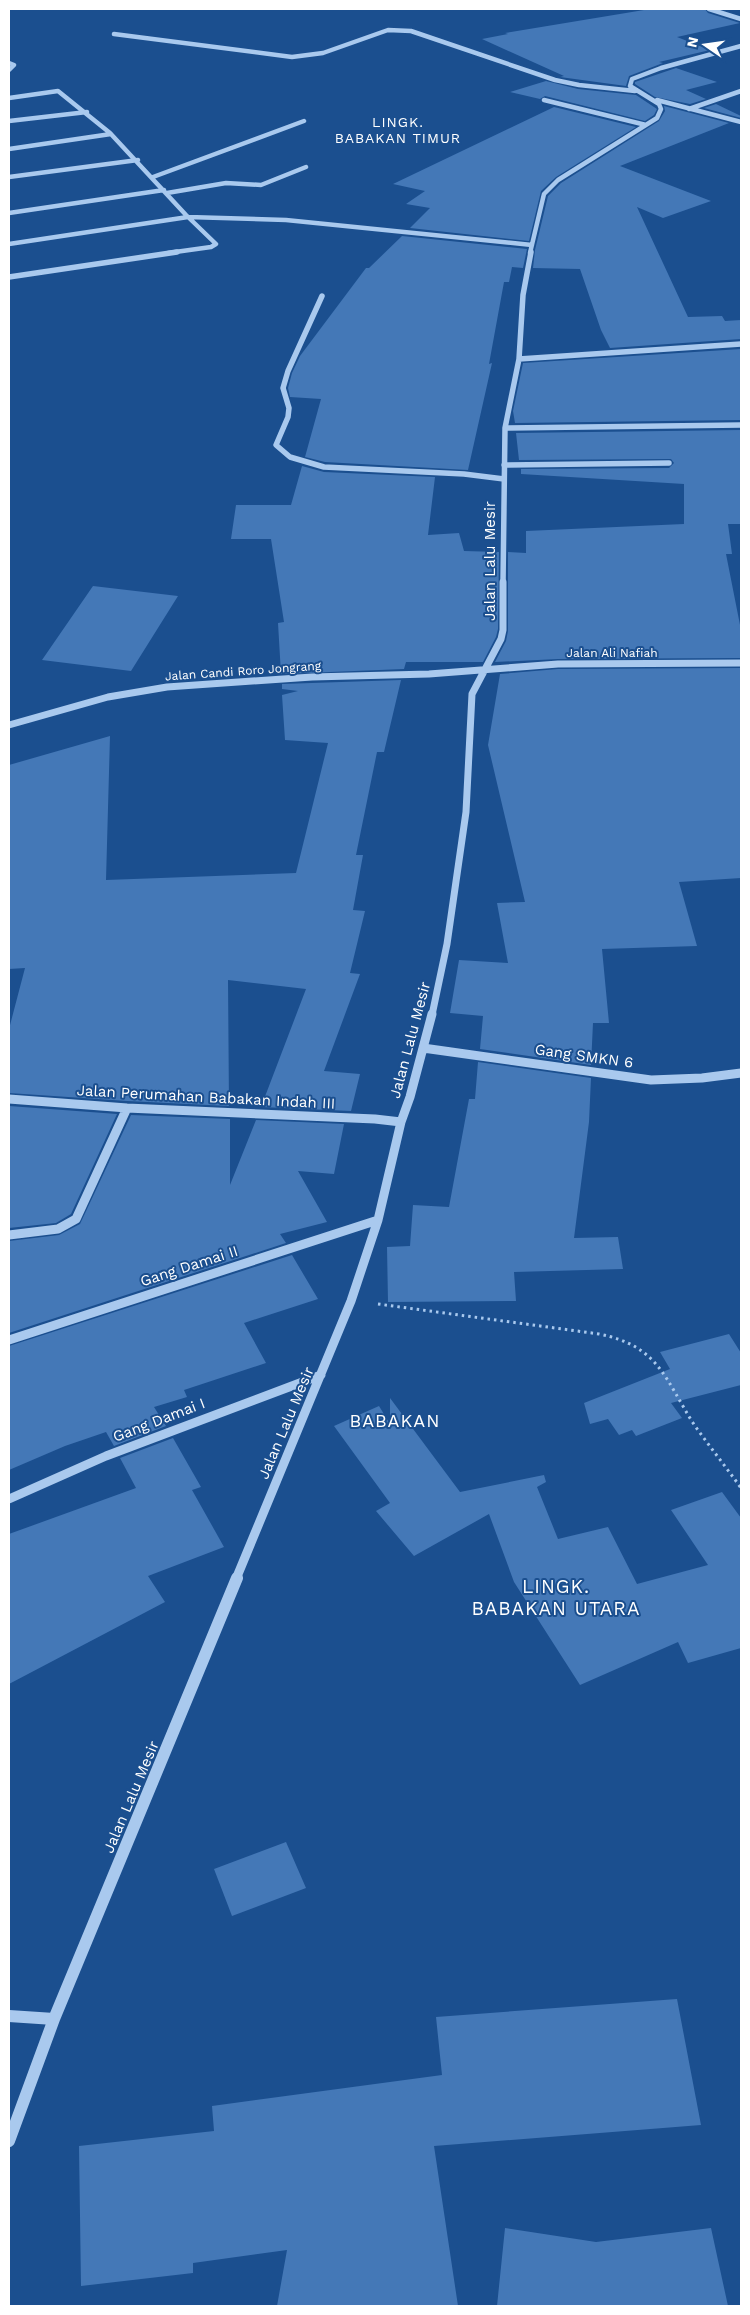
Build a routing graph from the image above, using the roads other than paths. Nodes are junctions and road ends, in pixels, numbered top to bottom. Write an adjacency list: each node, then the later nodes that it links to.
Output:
1 (709, 9): 2 (street)
2 (741, 20)
3 (114, 34): 7 (street)
4 (741, 46): 7 (street)
5 (9, 63): 6 (street)
6 (9, 70)
7 (635, 90): 11 (street)
8 (741, 91): 12 (street)
9 (9, 98): 13 (street)
10 (544, 100): 17 (street)
11 (657, 100): 12 (street); 17 (street, Jalan Lalu Mesir)
12 (688, 109): 16 (street)
13 (87, 112): 14 (street); 18 (street)
14 (9, 121)
15 (304, 121): 23 (street)
16 (741, 122)
17 (646, 125): 28 (street, Jalan Lalu Mesir)
18 (111, 134): 19 (street); 20 (street)
19 (9, 149)
20 (138, 160): 22 (street); 23 (street)
21 (306, 167): 24 (street)
22 (9, 177)
23 (153, 177): 24 (street)
24 (166, 192): 25 (street); 26 (street)
25 (9, 213)
26 (188, 217): 27 (street); 28 (street); 29 (street)
27 (9, 244)
28 (532, 244): 32 (street, Jalan Lalu Mesir)
29 (9, 277)
30 (322, 296): 37 (street)
31 (741, 344): 32 (street)
32 (520, 359): 34 (street, Jalan Lalu Mesir)
33 (741, 425): 34 (street)
34 (505, 428): 36 (street, Jalan Lalu Mesir)
35 (669, 463): 36 (street)
36 (504, 465): 37 (street, Jalan Lalu Mesir)
37 (504, 479): 39 (street, Jalan Lalu Mesir)
38 (741, 663): 39 (street, Jalan Ali Nafiah)
39 (484, 670): 40 (street, Jalan Candi Roro Jongrang); 41 (street, Jalan Lalu Mesir)
40 (9, 725)
41 (423, 1048): 42 (street, Gang SMKN 6); 45 (street, Jalan Lalu Mesir)
42 (741, 1073)
43 (9, 1099): 44 (street, Jalan Perumahan Babakan Indah III)
44 (127, 1108): 45 (street, Jalan Perumahan Babakan Indah III); 47 (street)
45 (401, 1122): 46 (street, Jalan Lalu Mesir)
46 (378, 1220): 48 (street, Gang Damai II); 49 (street, Jalan Lalu Mesir)
47 (9, 1235)
48 (9, 1340)
49 (321, 1375): 50 (street, Gang Damai I); 52 (street, Jalan Lalu Mesir)
50 (9, 1499)
51 (9, 2016): 52 (street)
52 (54, 2019): 53 (street, Jalan Lalu Mesir)
53 (9, 2141)

